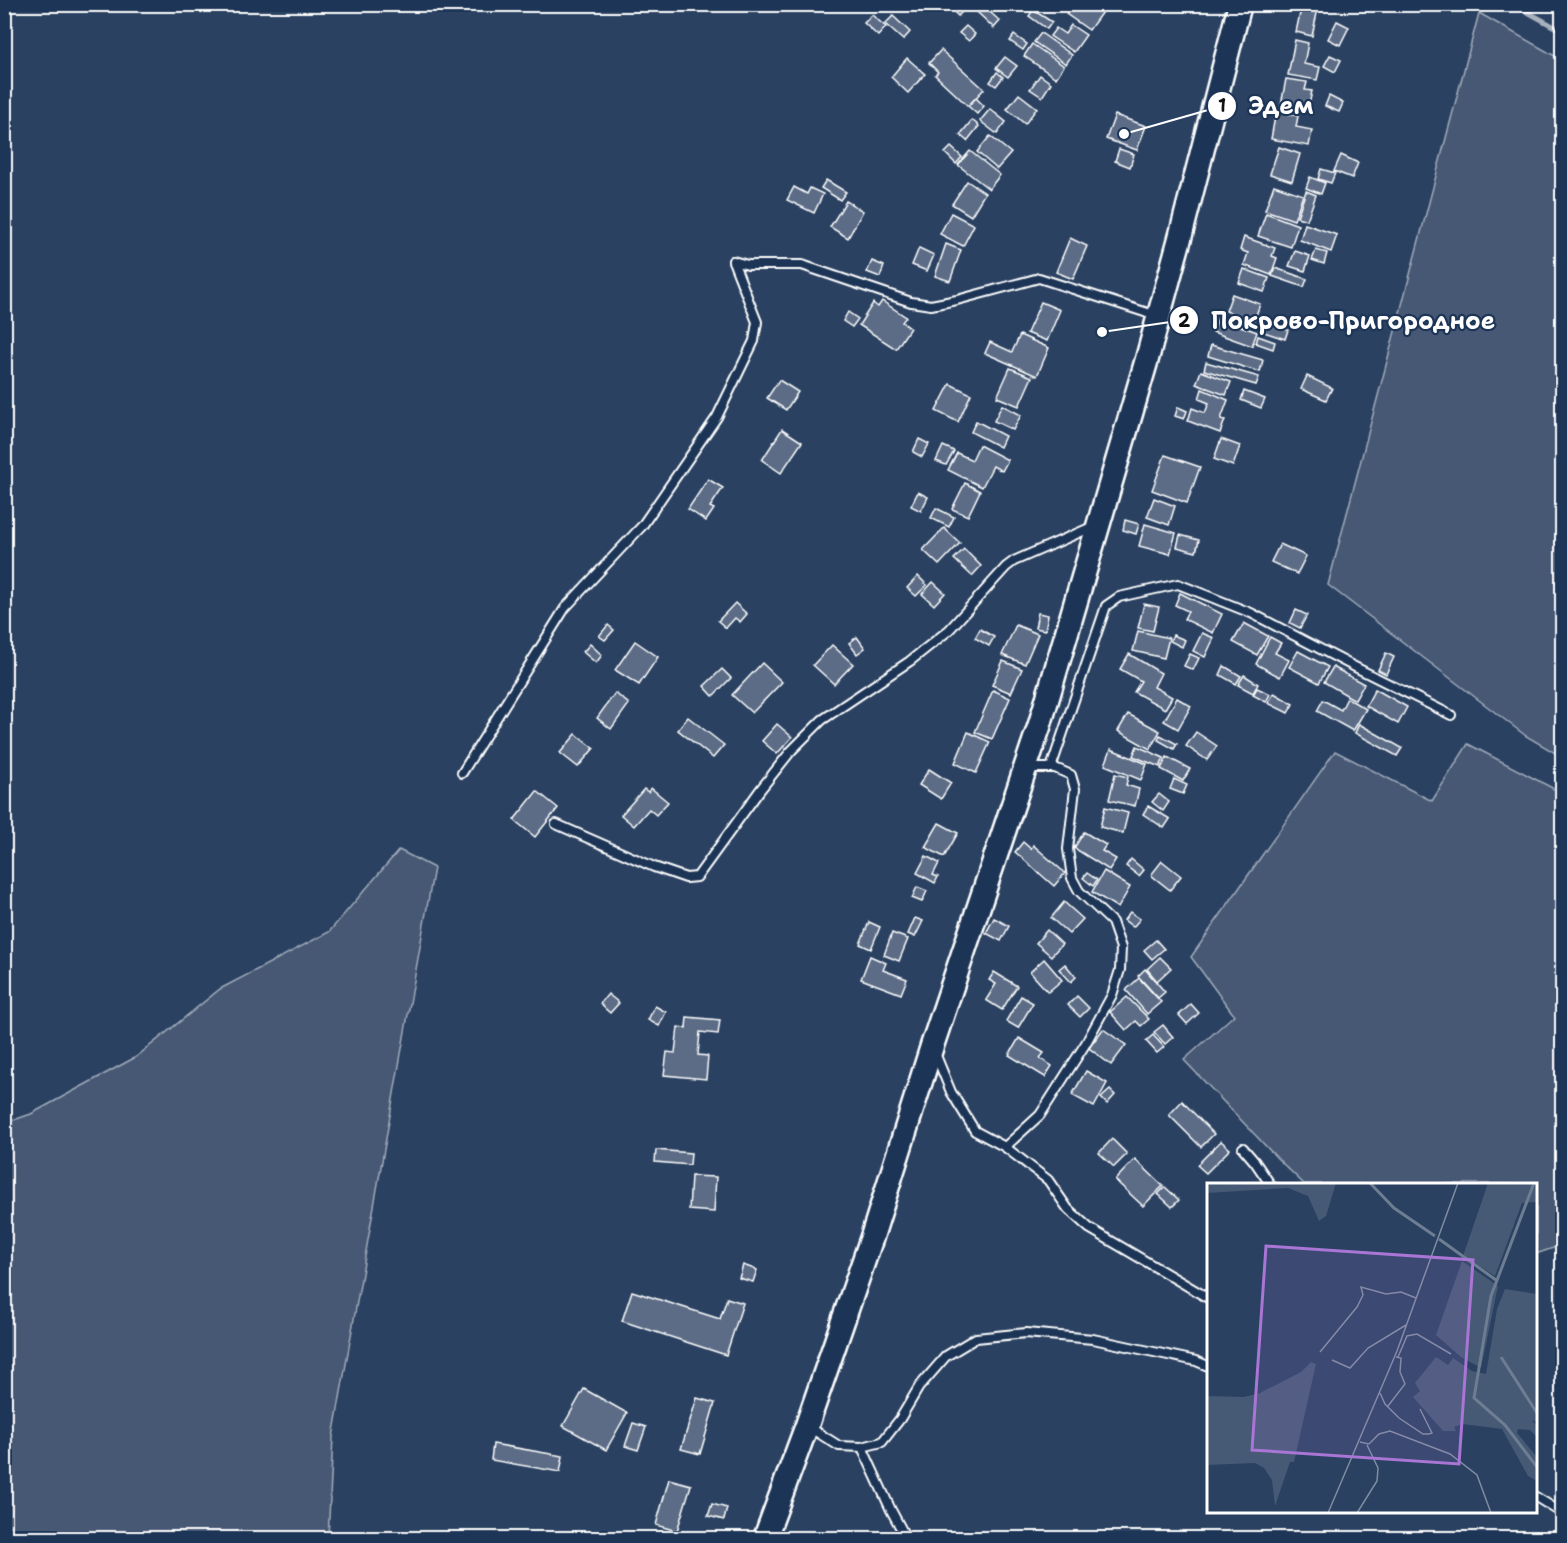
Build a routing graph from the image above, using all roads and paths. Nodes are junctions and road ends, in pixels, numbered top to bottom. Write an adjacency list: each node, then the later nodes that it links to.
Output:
1 (1240, 4): 2 (main road)
2 (1158, 317): 3 (main road); 7 (lane)
3 (1099, 524): 5 (main road); 8 (lane)
4 (1451, 715): 6 (lane)
5 (1025, 768): 6 (lane); 9 (main road)
6 (1051, 768): 10 (lane)
7 (462, 773)
8 (556, 824)
9 (932, 1046): 10 (lane); 15 (main road)
10 (1005, 1147): 13 (lane)
11 (1243, 1148): 12 (lane)
12 (1269, 1183)
13 (1207, 1297)
14 (1207, 1365): 16 (lane)
15 (807, 1425): 16 (lane); 19 (main road)
16 (861, 1447): 20 (lane)
17 (1537, 1498): 18 (lane)
18 (1563, 1514)
19 (765, 1539)
20 (906, 1539)

